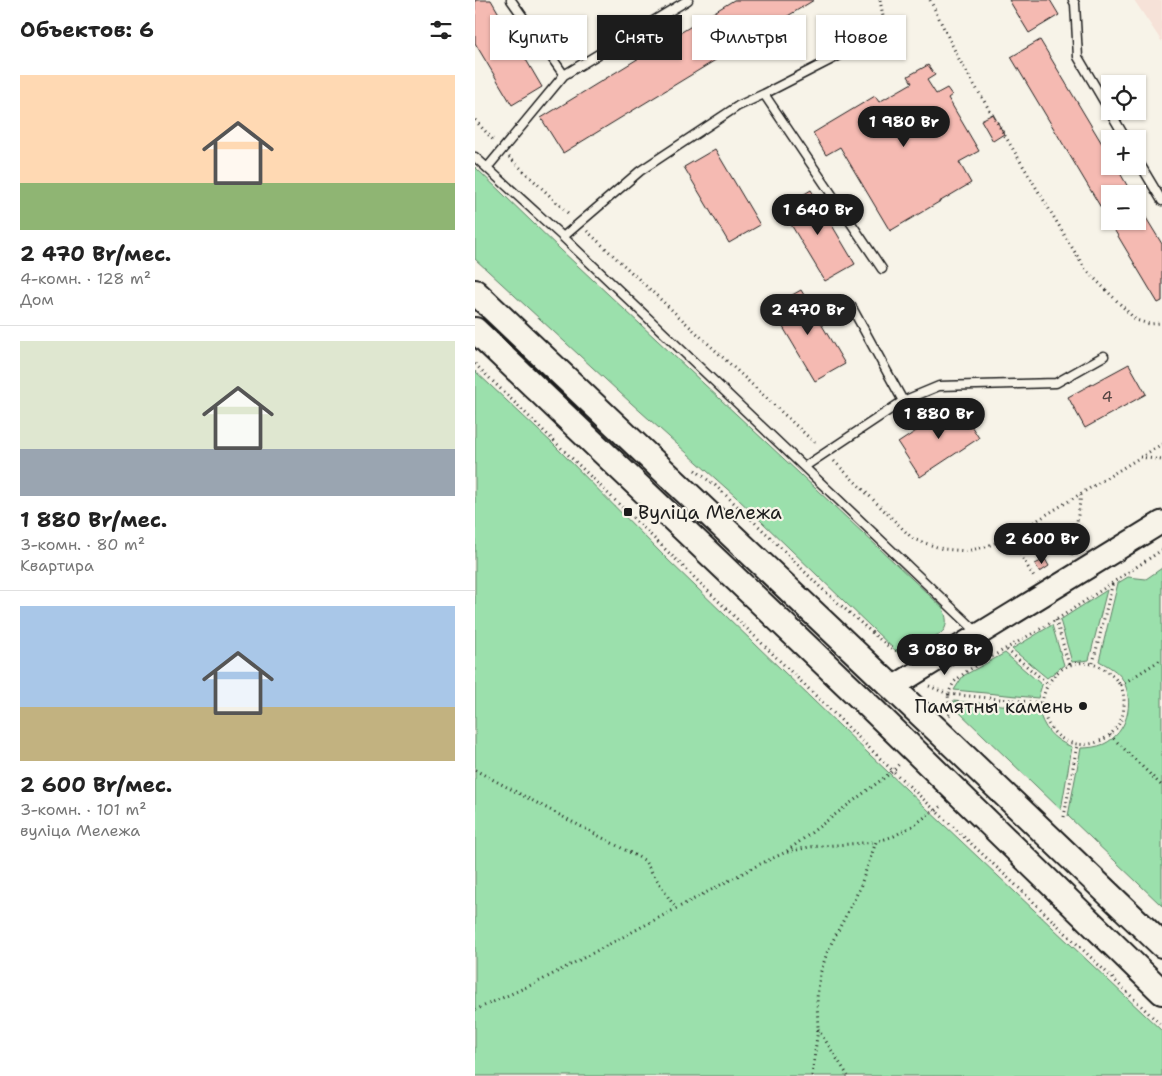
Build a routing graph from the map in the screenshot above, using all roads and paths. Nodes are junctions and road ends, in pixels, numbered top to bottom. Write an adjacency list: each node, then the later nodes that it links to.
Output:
1 (511, 0): 8 (lane)
2 (688, 0): 8 (lane)
3 (880, 0): 6 (path)
4 (930, 0): 22 (path)
5 (1076, 1): 11 (lane)
6 (882, 15)
7 (830, 60): 9 (lane)
8 (564, 75): 12 (lane)
9 (764, 94): 17 (lane); 19 (lane)
10 (475, 120): 12 (path)
11 (1121, 130)
12 (503, 150): 14 (lane); 17 (path)
13 (475, 157): 14 (lane)
14 (487, 168): 18 (lane)
15 (1146, 174): 16 (lane)
16 (1162, 201)
17 (579, 223): 18 (lane); 28 (path)
18 (563, 237): 31 (lane)
19 (882, 269)
20 (475, 292): 47 (main road)
21 (851, 306): 26 (lane)
22 (1162, 323)
23 (475, 330): 50 (main road)
24 (1104, 356): 26 (lane)
25 (475, 364): 56 (path)
26 (903, 401): 28 (lane)
27 (1162, 444): 29 (path)
28 (826, 453): 31 (lane); 34 (path)
29 (1140, 457): 30 (path); 32 (path)
30 (1162, 460)
31 (804, 468): 40 (lane)
32 (1081, 494): 34 (path); 36 (path)
33 (1162, 522): 40 (main road)
34 (1009, 537): 37 (path)
35 (1162, 550): 38 (path)
36 (1072, 560)
37 (1036, 581)
38 (1113, 582): 39 (path); 43 (path)
39 (1056, 620): 41 (path); 44 (path)
40 (979, 634): 47 (main road)
41 (1007, 650): 45 (path); 48 (path)
42 (1162, 659): 46 (path)
43 (1093, 664): 44 (path); 46 (path)
44 (1069, 665): 45 (path)
45 (1047, 683): 49 (path)
46 (1121, 686): 52 (path)
47 (893, 687): 50 (main road); 64 (main road)
48 (948, 694): 49 (path); 51 (path)
49 (1042, 702): 53 (path)
50 (869, 706): 58 (main road)
51 (947, 716)
52 (1110, 735): 53 (path); 57 (path)
53 (1077, 745): 60 (path)
54 (906, 757): 56 (path)
55 (475, 770): 63 (path)
56 (893, 771): 59 (path); 62 (path)
57 (1162, 786)
58 (957, 792): 59 (path); 65 (main road)
59 (937, 810): 61 (path); 67 (path)
60 (1064, 817)
61 (876, 842): 62 (path); 68 (path)
62 (784, 853): 63 (path)
63 (676, 909): 66 (path)
64 (1162, 945)
65 (1162, 992)
66 (475, 1010)
67 (1162, 1026)
68 (818, 1028): 69 (path); 70 (path)
69 (812, 1076)
70 (848, 1076)

